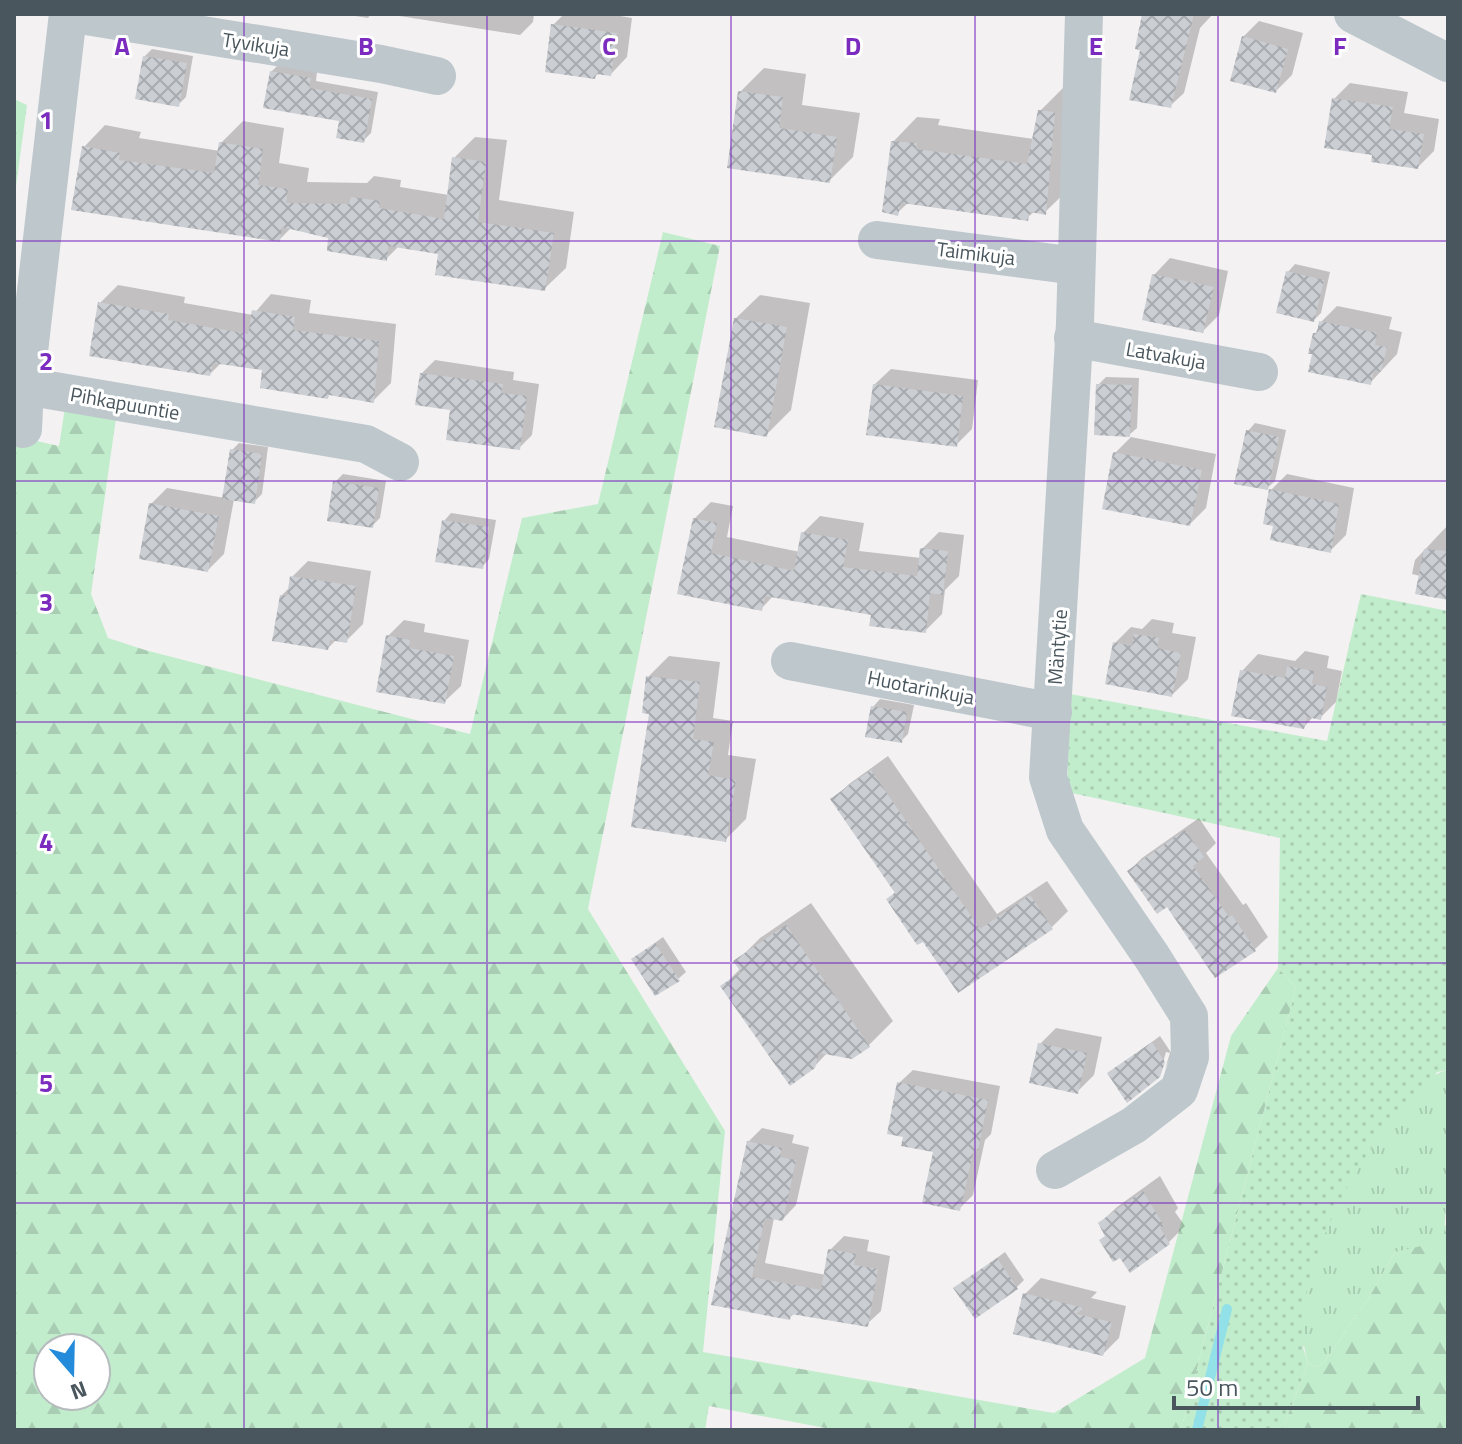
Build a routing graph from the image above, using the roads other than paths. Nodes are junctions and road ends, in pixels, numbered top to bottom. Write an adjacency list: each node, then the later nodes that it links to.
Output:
1 (71, 14): 5 (street, Tyvikuja); 10 (street)
2 (1084, 14): 7 (street, Mäntytie)
3 (1353, 14): 4 (street)
4 (1448, 63)
5 (437, 76)
6 (877, 240): 7 (street, Taimikuja)
7 (1076, 266): 8 (street, Mäntytie)
8 (1073, 338): 9 (street, Latvakuja); 14 (street, Mäntytie)
9 (1259, 372)
10 (25, 386): 11 (street); 12 (street, Pihkapuuntie)
11 (23, 429)
12 (400, 462)
13 (790, 661): 14 (street, Huotarinkuja)
14 (1053, 712): 15 (street, Mäntytie)
15 (1055, 1170)

